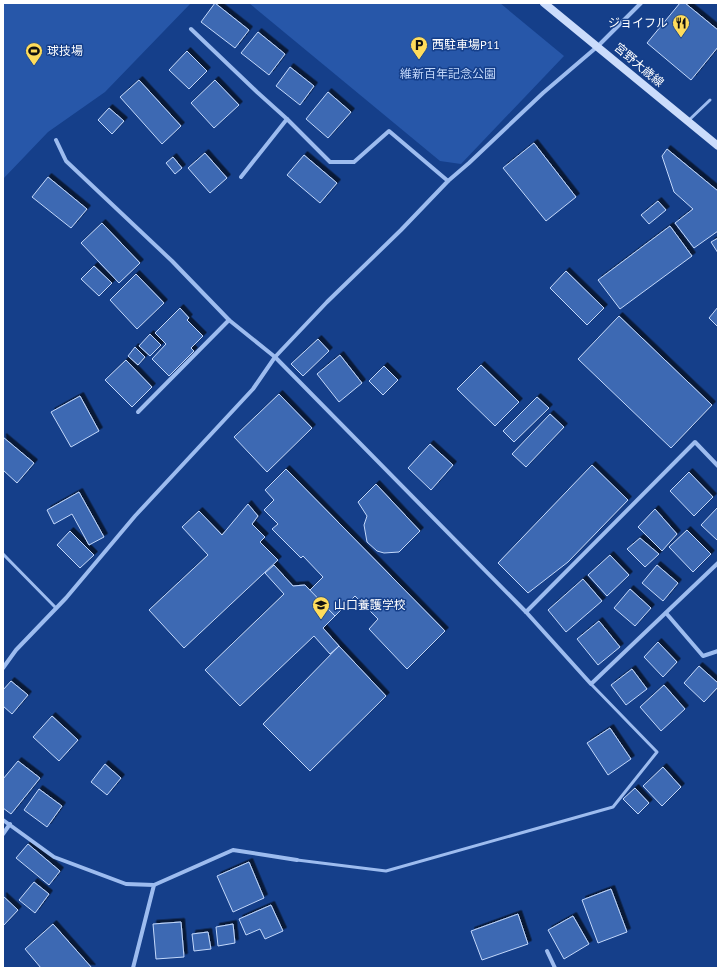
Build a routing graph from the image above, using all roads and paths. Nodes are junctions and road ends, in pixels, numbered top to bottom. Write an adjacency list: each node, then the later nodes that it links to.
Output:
1 (544, 3): 4 (main road, 宮野大歳線)
2 (641, 3): 4 (street)
3 (191, 29): 6 (street)
4 (598, 46): 7 (main road, 宮野大歳線); 11 (street)
5 (710, 100): 7 (lane)
6 (287, 119): 10 (street); 11 (street)
7 (688, 121): 9 (main road, 宮野大歳線)
8 (56, 140): 12 (street)
9 (718, 146)
10 (241, 177)
11 (448, 182): 13 (street)
12 (229, 320): 13 (street); 14 (street)
13 (276, 357): 18 (street); 19 (street)
14 (138, 412)
15 (718, 466): 19 (street)
16 (3, 554): 18 (lane)
17 (718, 563): 20 (street)
18 (56, 608): 22 (street)
19 (526, 612): 23 (street)
20 (666, 613): 21 (street); 23 (street)
21 (718, 651)
22 (3, 668)
23 (591, 684): 27 (lane)
24 (3, 820): 25 (street)
25 (10, 824): 26 (street); 28 (street)
26 (3, 834)
27 (297, 860): 28 (street)
28 (154, 885): 30 (street)
29 (547, 951): 31 (street)
30 (132, 968)
31 (555, 968)

